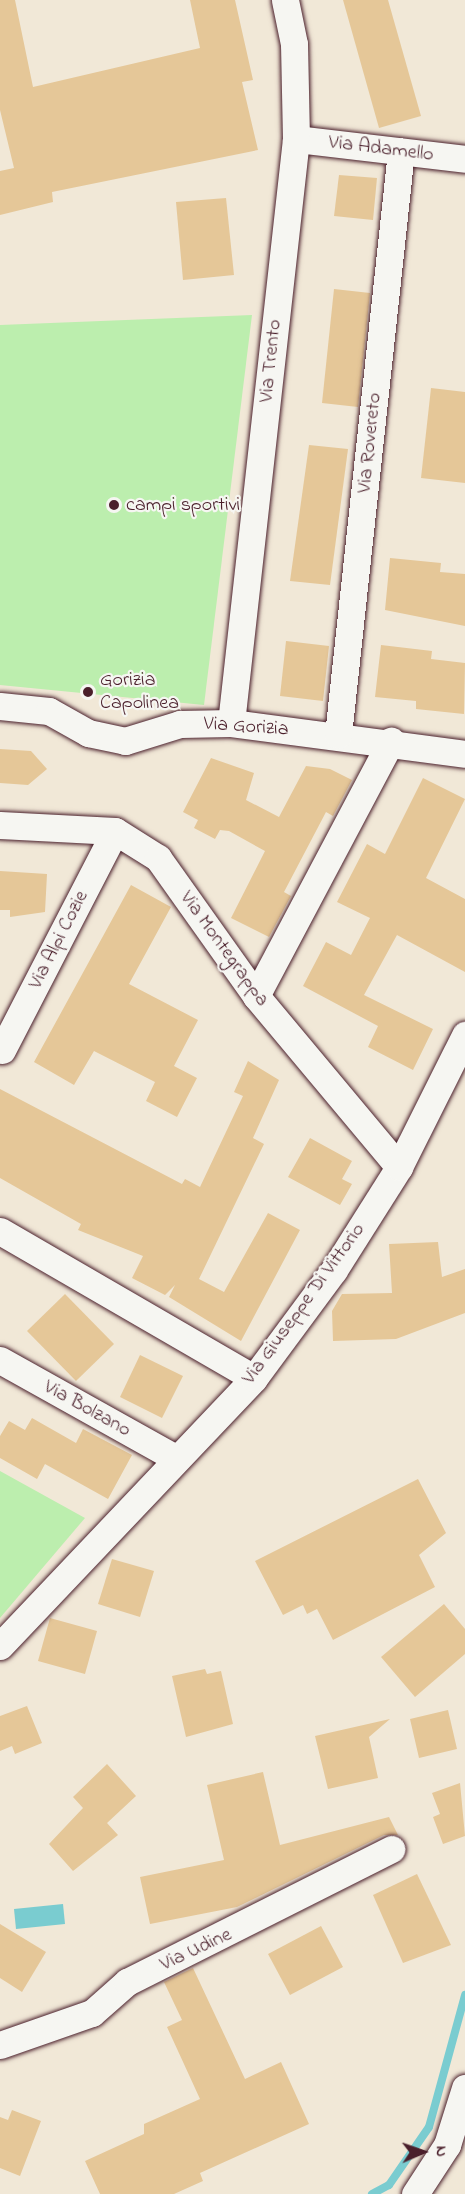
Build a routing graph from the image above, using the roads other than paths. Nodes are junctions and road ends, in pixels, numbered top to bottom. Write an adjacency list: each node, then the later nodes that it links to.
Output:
1 (285, 0): 2 (street, Via Trento)
2 (296, 139): 3 (street, Via Adamello); 6 (street, Via Trento)
3 (401, 151): 4 (street, Via Adamello); 7 (street, Via Rovereto)
4 (465, 159)
5 (0, 706): 6 (street, Via Gorizia)
6 (231, 723): 7 (street, Via Gorizia)
7 (338, 735): 8 (street, Via Gorizia)
8 (391, 741): 9 (street, Via Gorizia); 12 (street)
9 (465, 754)
10 (0, 825): 11 (street, Via Montegrappa)
11 (115, 831): 12 (street, Via Montegrappa); 14 (street, Via Alpi Cozie)
12 (256, 996): 15 (street, Via Montegrappa)
13 (465, 1035): 15 (street, Via Giuseppe Di Vittorio)
14 (2, 1050)
15 (399, 1167): 18 (street, Via Giuseppe Di Vittorio)
16 (0, 1231): 18 (street)
17 (0, 1360): 19 (street, Via Bolzano)
18 (254, 1378): 19 (street, Via Giuseppe Di Vittorio)
19 (175, 1458): 20 (street, Via Giuseppe Di Vittorio)
20 (0, 1646)
21 (391, 1849): 22 (street, Via Udine)
22 (0, 2045)
23 (465, 2088): 24 (street)
24 (415, 2194)

